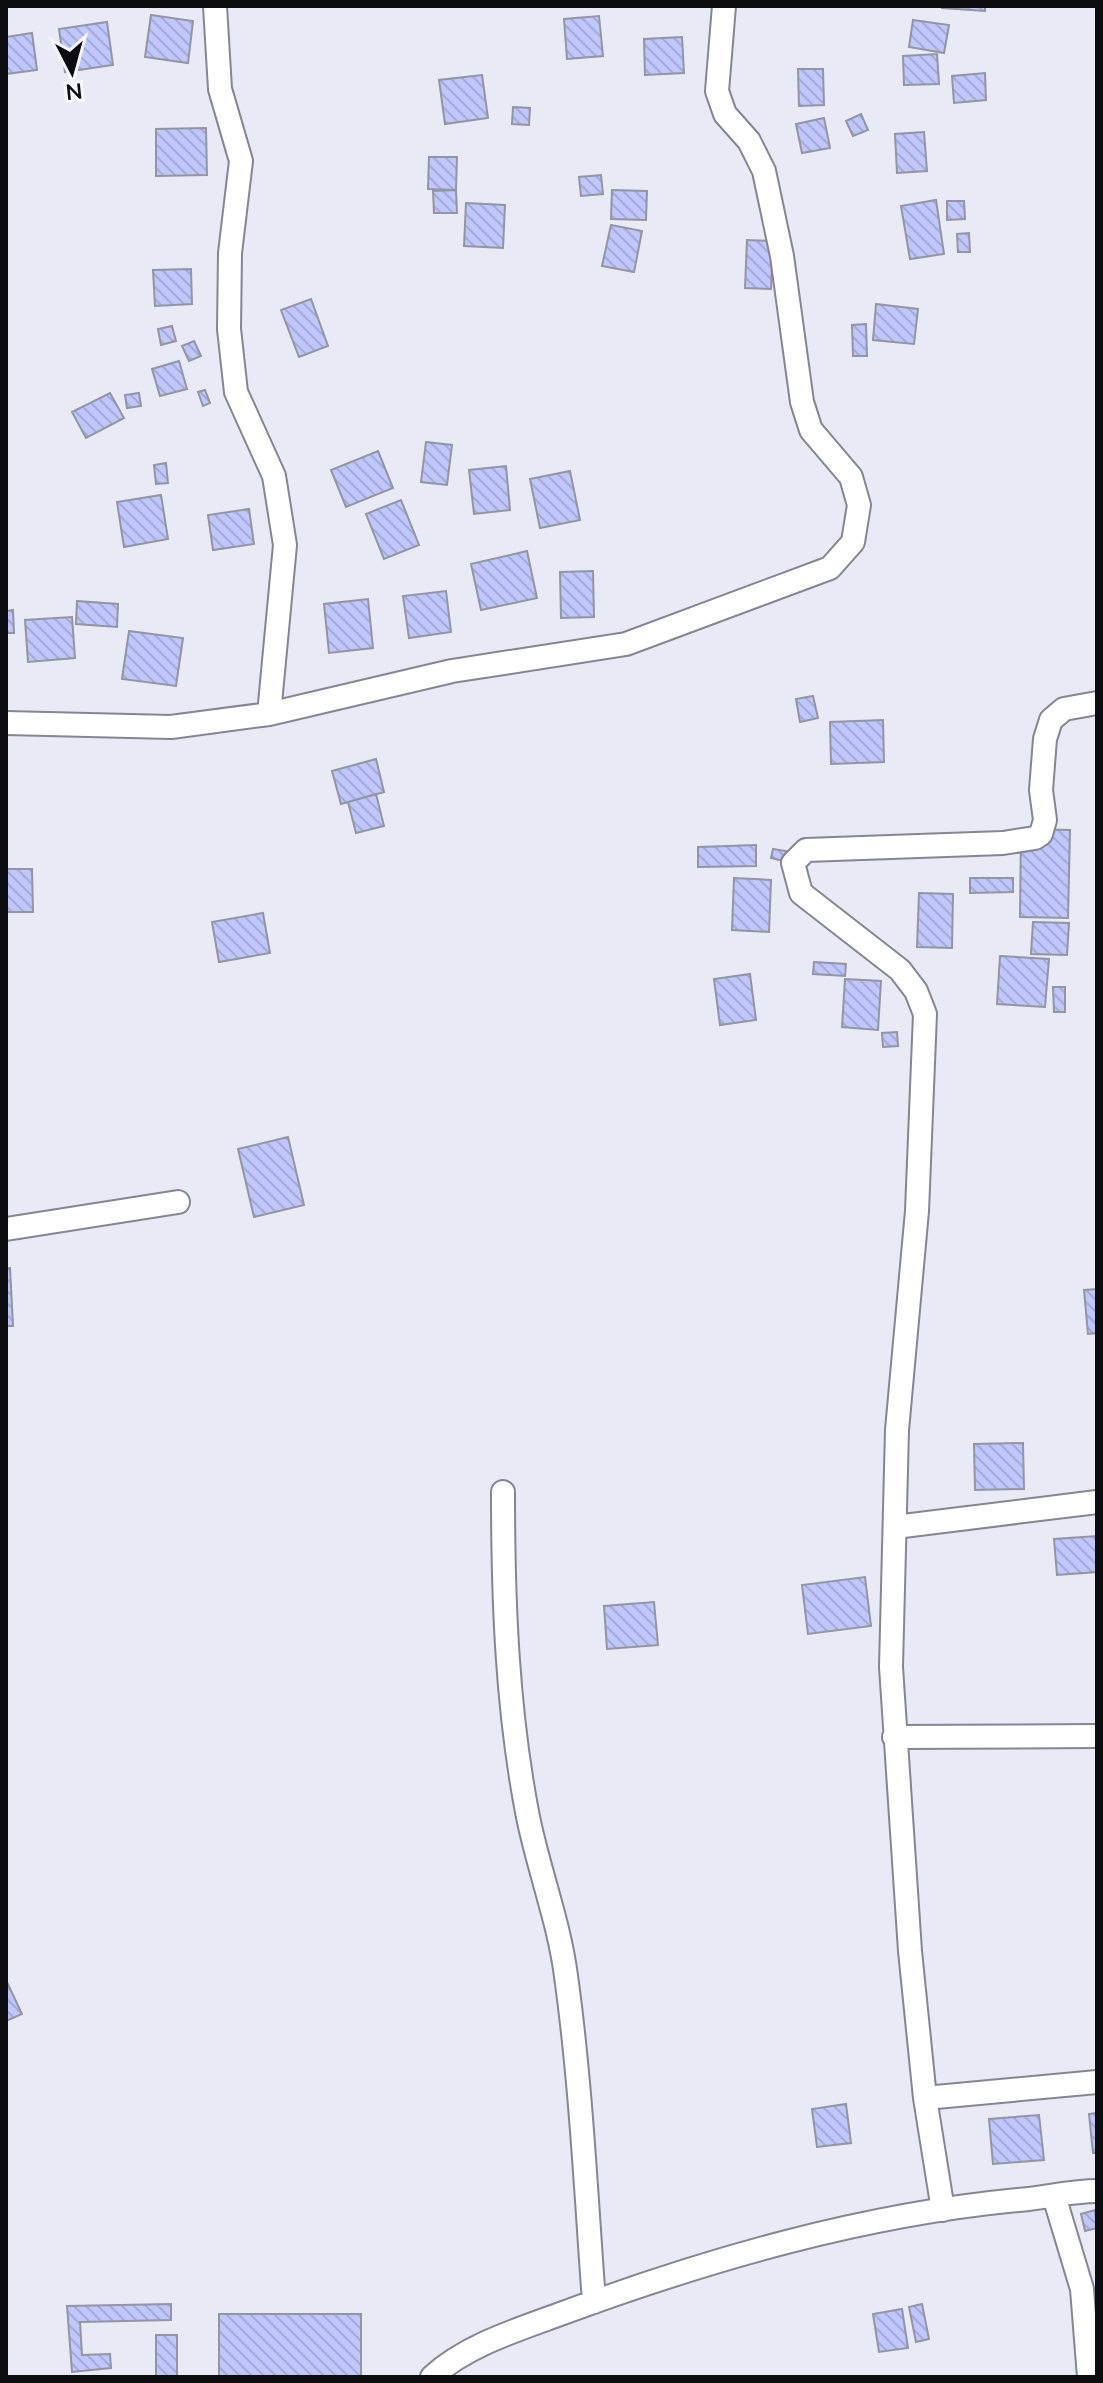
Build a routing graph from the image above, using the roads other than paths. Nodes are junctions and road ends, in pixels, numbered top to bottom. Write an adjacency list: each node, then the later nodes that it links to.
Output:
1 (215, 6): 4 (street)
2 (724, 6): 4 (street)
3 (1097, 703): 10 (street)
4 (269, 714): 5 (street)
5 (6, 723)
6 (178, 1202): 7 (street)
7 (6, 1229)
8 (503, 1492): 18 (street)
9 (1097, 1502): 10 (street)
10 (895, 1527): 12 (street)
11 (1097, 1736): 12 (street)
12 (894, 1737): 14 (street)
13 (1097, 2082): 14 (street)
14 (925, 2098): 17 (street)
15 (1097, 2191): 16 (street)
16 (1054, 2196): 17 (street); 20 (street)
17 (943, 2210): 18 (street)
18 (594, 2302): 19 (street)
19 (432, 2377)
20 (1089, 2377)

